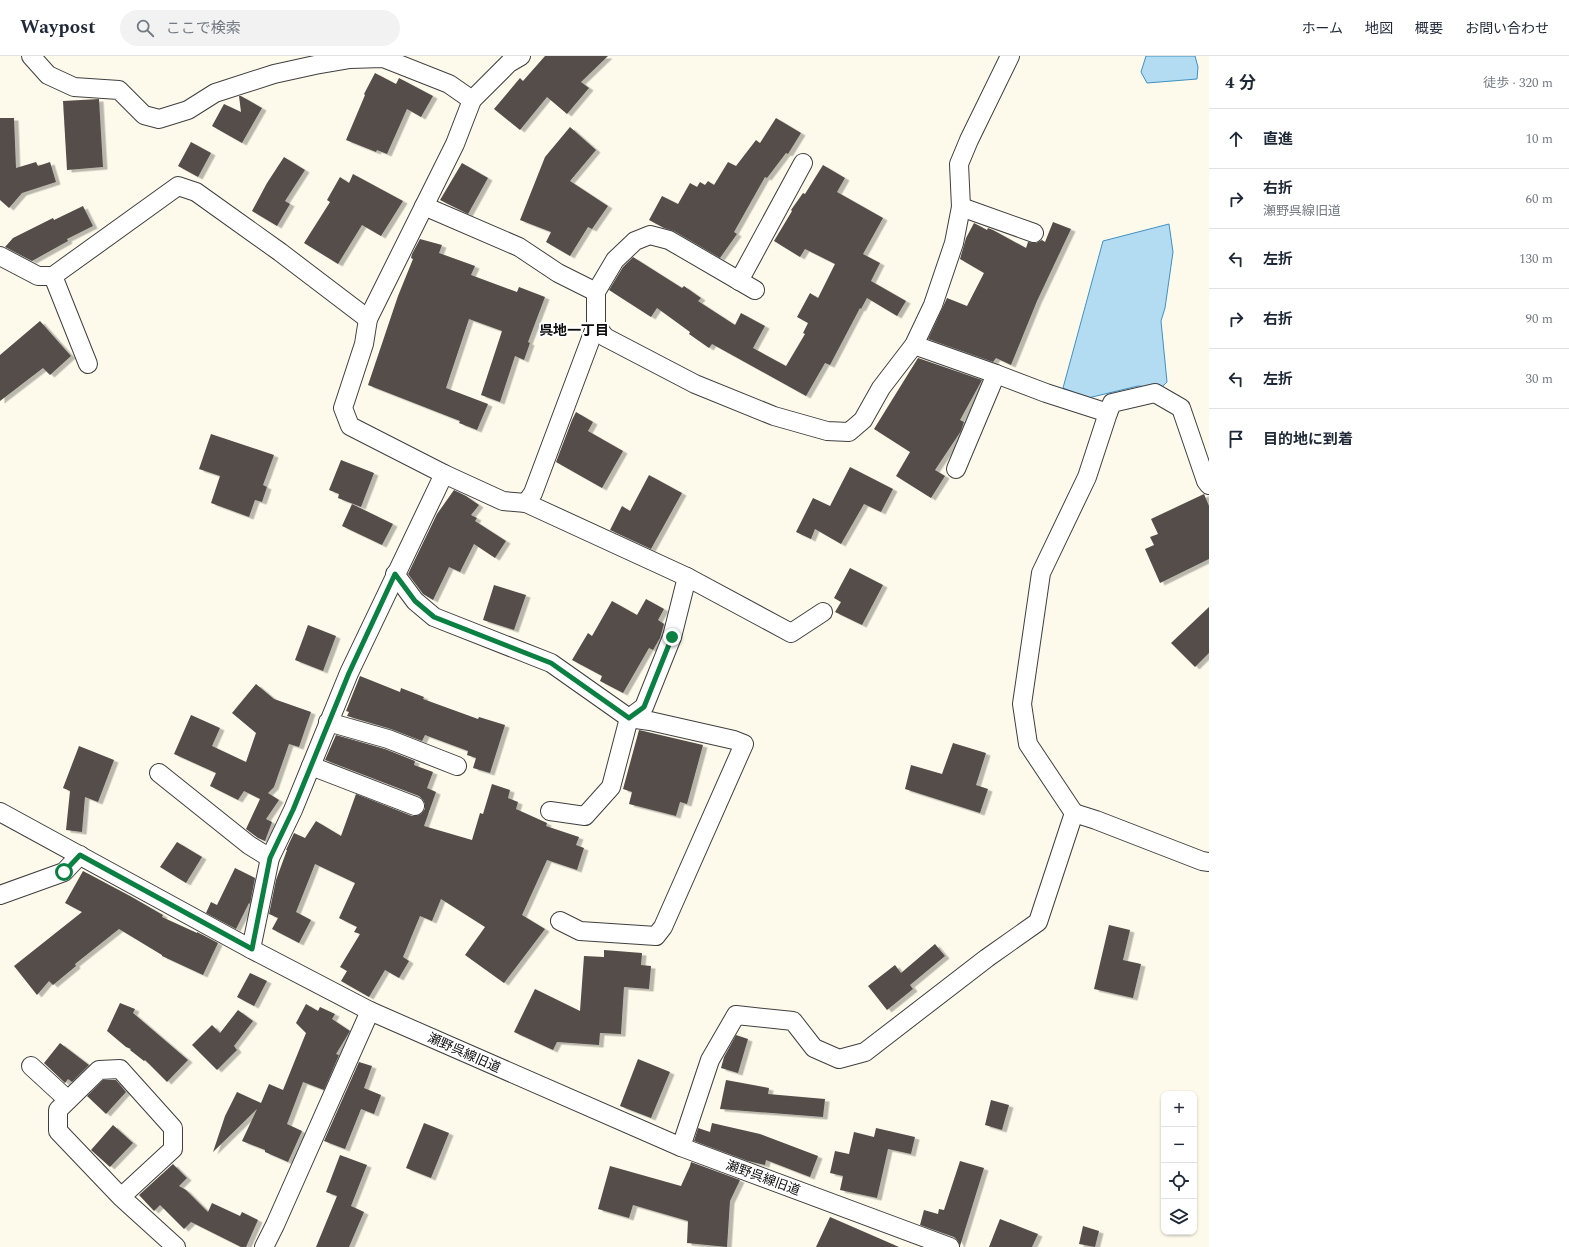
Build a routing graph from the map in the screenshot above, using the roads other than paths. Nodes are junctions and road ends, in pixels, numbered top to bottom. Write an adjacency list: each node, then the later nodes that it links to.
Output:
1 (31, 56): 4 (street)
2 (521, 56): 4 (street)
3 (1010, 56): 7 (street)
4 (472, 100): 6 (street)
5 (803, 163): 11 (street)
6 (424, 206): 13 (street); 14 (street)
7 (961, 207): 8 (street); 16 (street)
8 (1034, 233)
9 (0, 256): 10 (street)
10 (53, 276): 14 (street); 17 (street)
11 (740, 281): 12 (street); 13 (street)
12 (756, 290)
13 (596, 292): 15 (street)
14 (368, 319): 21 (street)
15 (596, 326): 16 (street); 23 (street)
16 (914, 345): 18 (street)
17 (88, 364)
18 (996, 374): 19 (street); 20 (street)
19 (1108, 413): 22 (street); 35 (street)
20 (956, 469)
21 (444, 474): 23 (street); 24 (street)
22 (1209, 485)
23 (526, 502): 25 (street)
24 (395, 574): 27 (street); 28 (street)
25 (687, 577): 26 (street); 27 (street)
26 (823, 612)
27 (629, 718): 33 (street); 40 (street)
28 (328, 722): 29 (street); 30 (street)
29 (311, 766): 32 (street); 37 (street)
30 (456, 766)
31 (159, 773): 37 (street)
32 (415, 806)
33 (550, 811)
34 (0, 812): 36 (street, 瀬野呉線旧道)
35 (1074, 812): 38 (street); 45 (street)
36 (80, 855): 39 (street); 41 (street, 瀬野呉線旧道)
37 (270, 858): 41 (street)
38 (1209, 862)
39 (0, 895)
40 (560, 921)
41 (252, 949): 42 (street, 瀬野呉線旧道)
42 (370, 1011): 45 (street, 瀬野呉線旧道); 48 (street)
43 (31, 1066): 44 (street)
44 (68, 1100): 46 (street); 46 (street)
45 (681, 1147): 49 (street, 瀬野呉線旧道)
46 (121, 1196): 47 (street)
47 (176, 1247)
48 (264, 1247)
49 (950, 1247)

